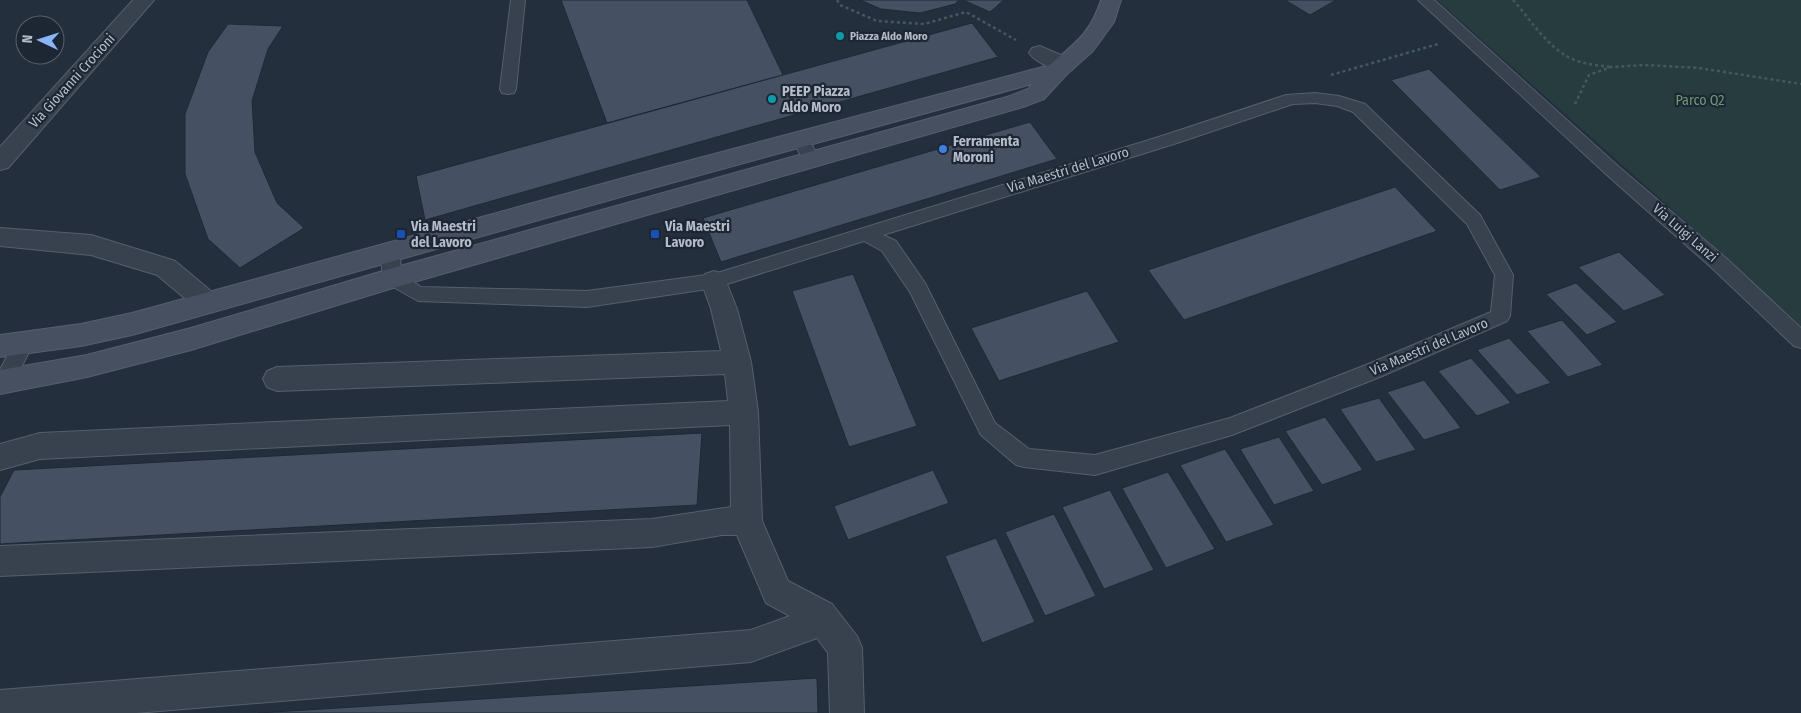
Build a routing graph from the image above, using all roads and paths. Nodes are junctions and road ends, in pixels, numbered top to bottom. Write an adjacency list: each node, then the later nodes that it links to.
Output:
1 (144, 0): 16 (street, Via Giovanni Crocioni)
2 (518, 0): 12 (lane)
3 (837, 0): 8 (path)
4 (1111, 0): 9 (street)
5 (1425, 0): 7 (lane, Via Luigi Lanzi)
6 (1513, 0): 10 (path)
7 (1465, 36): 13 (path); 14 (lane, Via Luigi Lanzi)
8 (1040, 53): 9 (street)
9 (1062, 67): 15 (street)
10 (1611, 67): 11 (path); 14 (path)
11 (1801, 84)
12 (508, 89)
13 (1340, 101): 17 (lane, Via Maestri del Lavoro); 17 (lane, Via Maestri del Lavoro)
14 (1567, 129): 23 (lane, Via Luigi Lanzi)
15 (805, 149): 19 (street); 20 (street)
16 (0, 162)
17 (865, 233): 21 (lane, Via Maestri del Lavoro)
18 (0, 237): 22 (street)
19 (390, 252): 20 (lane); 22 (street)
20 (393, 278): 21 (lane, Via Maestri del Lavoro); 27 (street)
21 (714, 281): 25 (street)
22 (208, 303): 24 (street)
23 (1801, 340)
24 (11, 345): 27 (lane)
25 (736, 362): 26 (street); 28 (street)
26 (277, 379)
27 (2, 382)
28 (744, 412): 29 (street); 30 (street)
29 (0, 457)
30 (747, 521): 31 (street); 32 (street)
31 (0, 561)
32 (820, 615): 33 (street); 34 (street)
33 (0, 708)
34 (847, 713)

